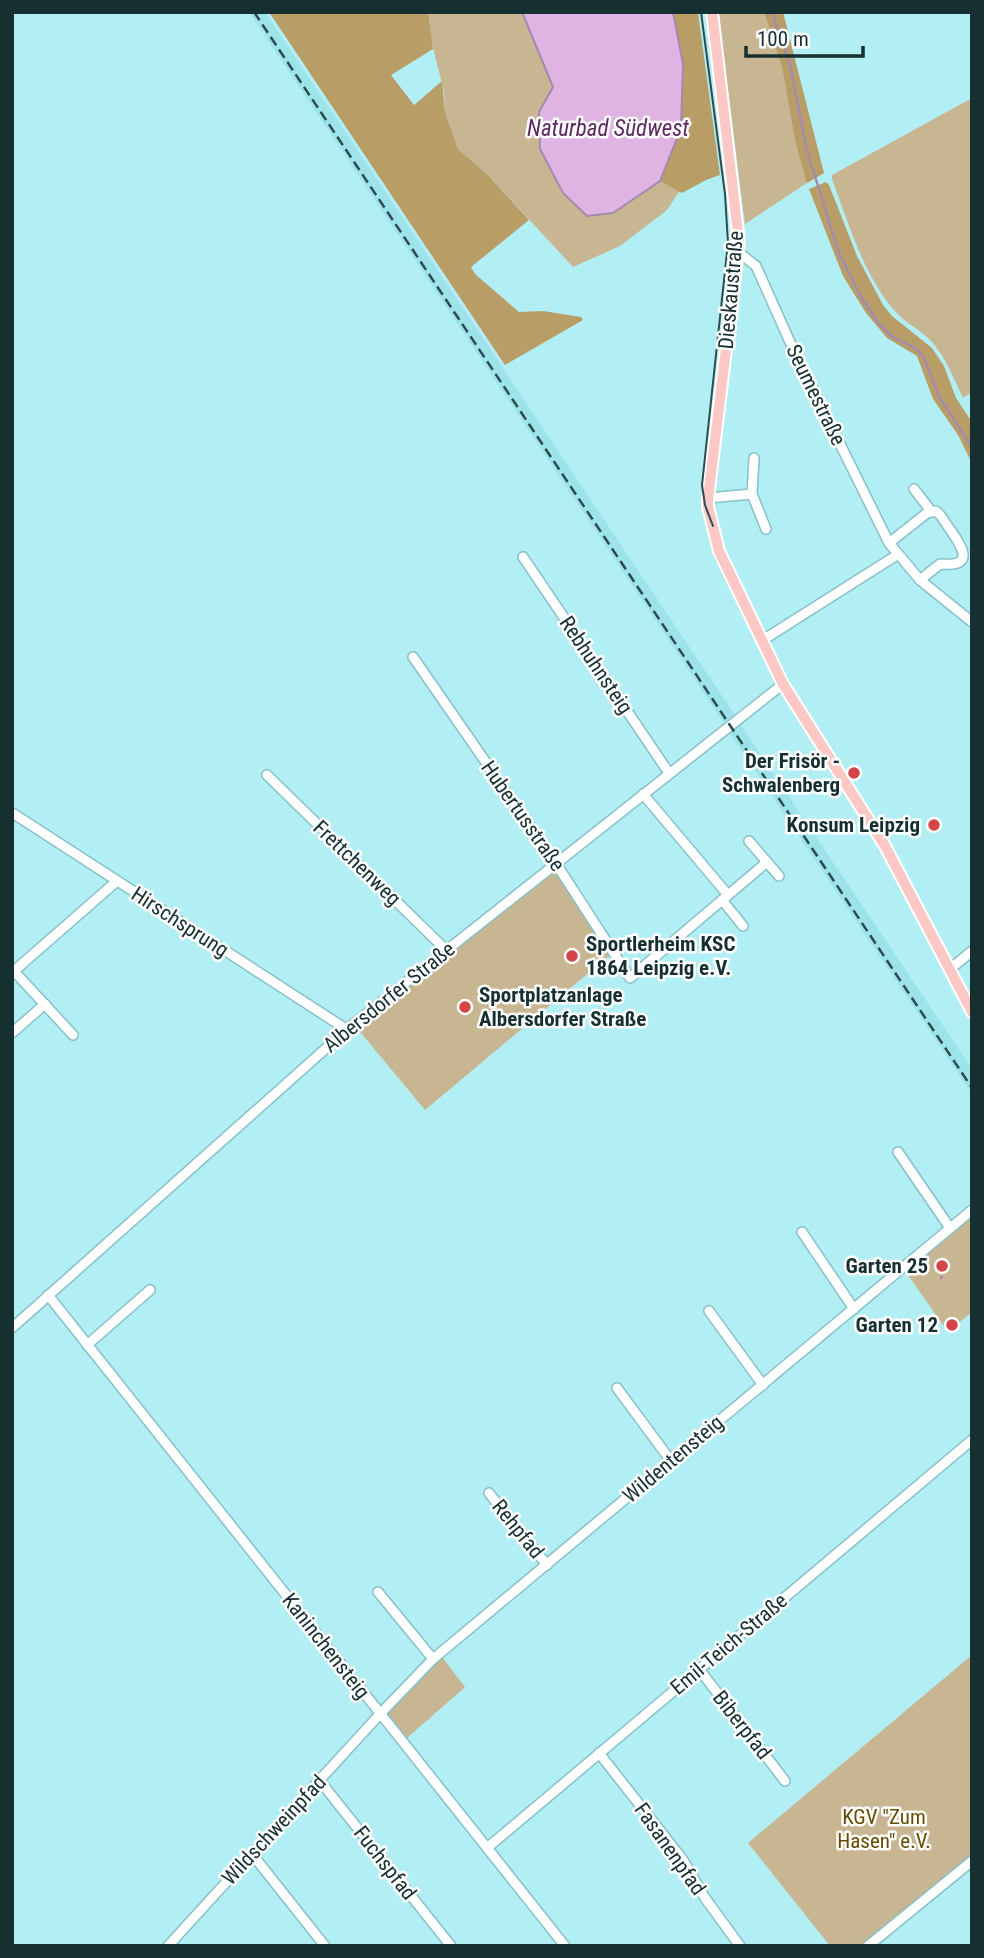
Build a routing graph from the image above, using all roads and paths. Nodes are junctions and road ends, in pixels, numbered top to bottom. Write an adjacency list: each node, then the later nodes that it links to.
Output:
1 (712, 12): 2 (main road, Dieskaustraße)
2 (738, 252): 6 (main road, Dieskaustraße); 9 (street, Seumestraße)
3 (754, 458): 5 (street)
4 (914, 489): 7 (street)
5 (752, 494): 6 (street); 8 (street)
6 (708, 498): 14 (main road, Dieskaustraße)
7 (931, 512): 9 (street); 12 (street)
8 (766, 529)
9 (889, 543): 10 (street, Seumestraße)
10 (897, 555): 12 (street, Seumestraße); 14 (street)
11 (523, 556): 17 (street, Rebhuhnsteig)
12 (920, 580): 13 (street, Seumestraße)
13 (972, 622)
14 (763, 640): 16 (main road, Dieskaustraße)
15 (413, 657): 23 (street, Hubertusstraße)
16 (783, 684): 17 (street, Albersdorfer Straße); 31 (main road, Dieskaustraße)
17 (669, 773): 19 (street, Albersdorfer Straße)
18 (267, 775): 28 (street, Frettchenweg)
19 (643, 794): 23 (street, Albersdorfer Straße); 26 (street)
20 (13, 815): 25 (street, Hirschsprung)
21 (749, 841): 22 (street)
22 (767, 862): 24 (street); 26 (street)
23 (557, 864): 26 (street, Hubertusstraße); 28 (street, Albersdorfer Straße)
24 (779, 876)
25 (117, 881): 30 (street); 34 (street, Hirschsprung)
26 (725, 898): 27 (street)
27 (743, 926)
28 (446, 950): 34 (street, Albersdorfer Straße)
29 (972, 951): 31 (street)
30 (13, 970): 32 (street)
31 (949, 970): 33 (main road, Dieskaustraße)
32 (45, 1004): 35 (street); 36 (street)
33 (972, 1013)
34 (346, 1029): 42 (street, Albersdorfer Straße)
35 (12, 1033)
36 (73, 1035)
37 (898, 1152): 39 (street)
38 (972, 1210): 39 (street, Wildentensteig)
39 (950, 1228): 43 (street, Wildentensteig)
40 (802, 1232): 43 (street)
41 (150, 1290): 46 (street)
42 (48, 1295): 45 (street, Albersdorfer Straße); 46 (street, Kaninchensteig)
43 (854, 1309): 47 (street, Wildentensteig)
44 (709, 1311): 47 (street)
45 (12, 1328)
46 (87, 1345): 56 (street, Kaninchensteig)
47 (763, 1385): 50 (street, Wildentensteig)
48 (617, 1388): 50 (street)
49 (972, 1440): 55 (street, Emil-Teich-Straße)
50 (671, 1461): 52 (street, Wildentensteig)
51 (489, 1493): 52 (street, Rehpfad)
52 (547, 1565): 54 (street, Wildentensteig)
53 (379, 1592): 54 (street)
54 (433, 1660): 56 (street, Wildentensteig)
55 (699, 1669): 57 (street, Emil-Teich-Straße); 59 (street, Biberpfad)
56 (380, 1714): 58 (street, Wildschweinpfad); 60 (street, Kaninchensteig)
57 (599, 1753): 60 (street, Emil-Teich-Straße); 67 (street, Fasanenpfad)
58 (320, 1781): 61 (street, Wildschweinpfad); 65 (street, Fuchspfad)
59 (785, 1781)
60 (487, 1848): 66 (street, Kaninchensteig)
61 (252, 1854): 63 (street, Wildschweinpfad); 64 (street)
62 (972, 1861): 68 (street)
63 (168, 1946)
64 (324, 1946)
65 (451, 1946)
66 (565, 1946)
67 (740, 1946)
68 (868, 1946)

